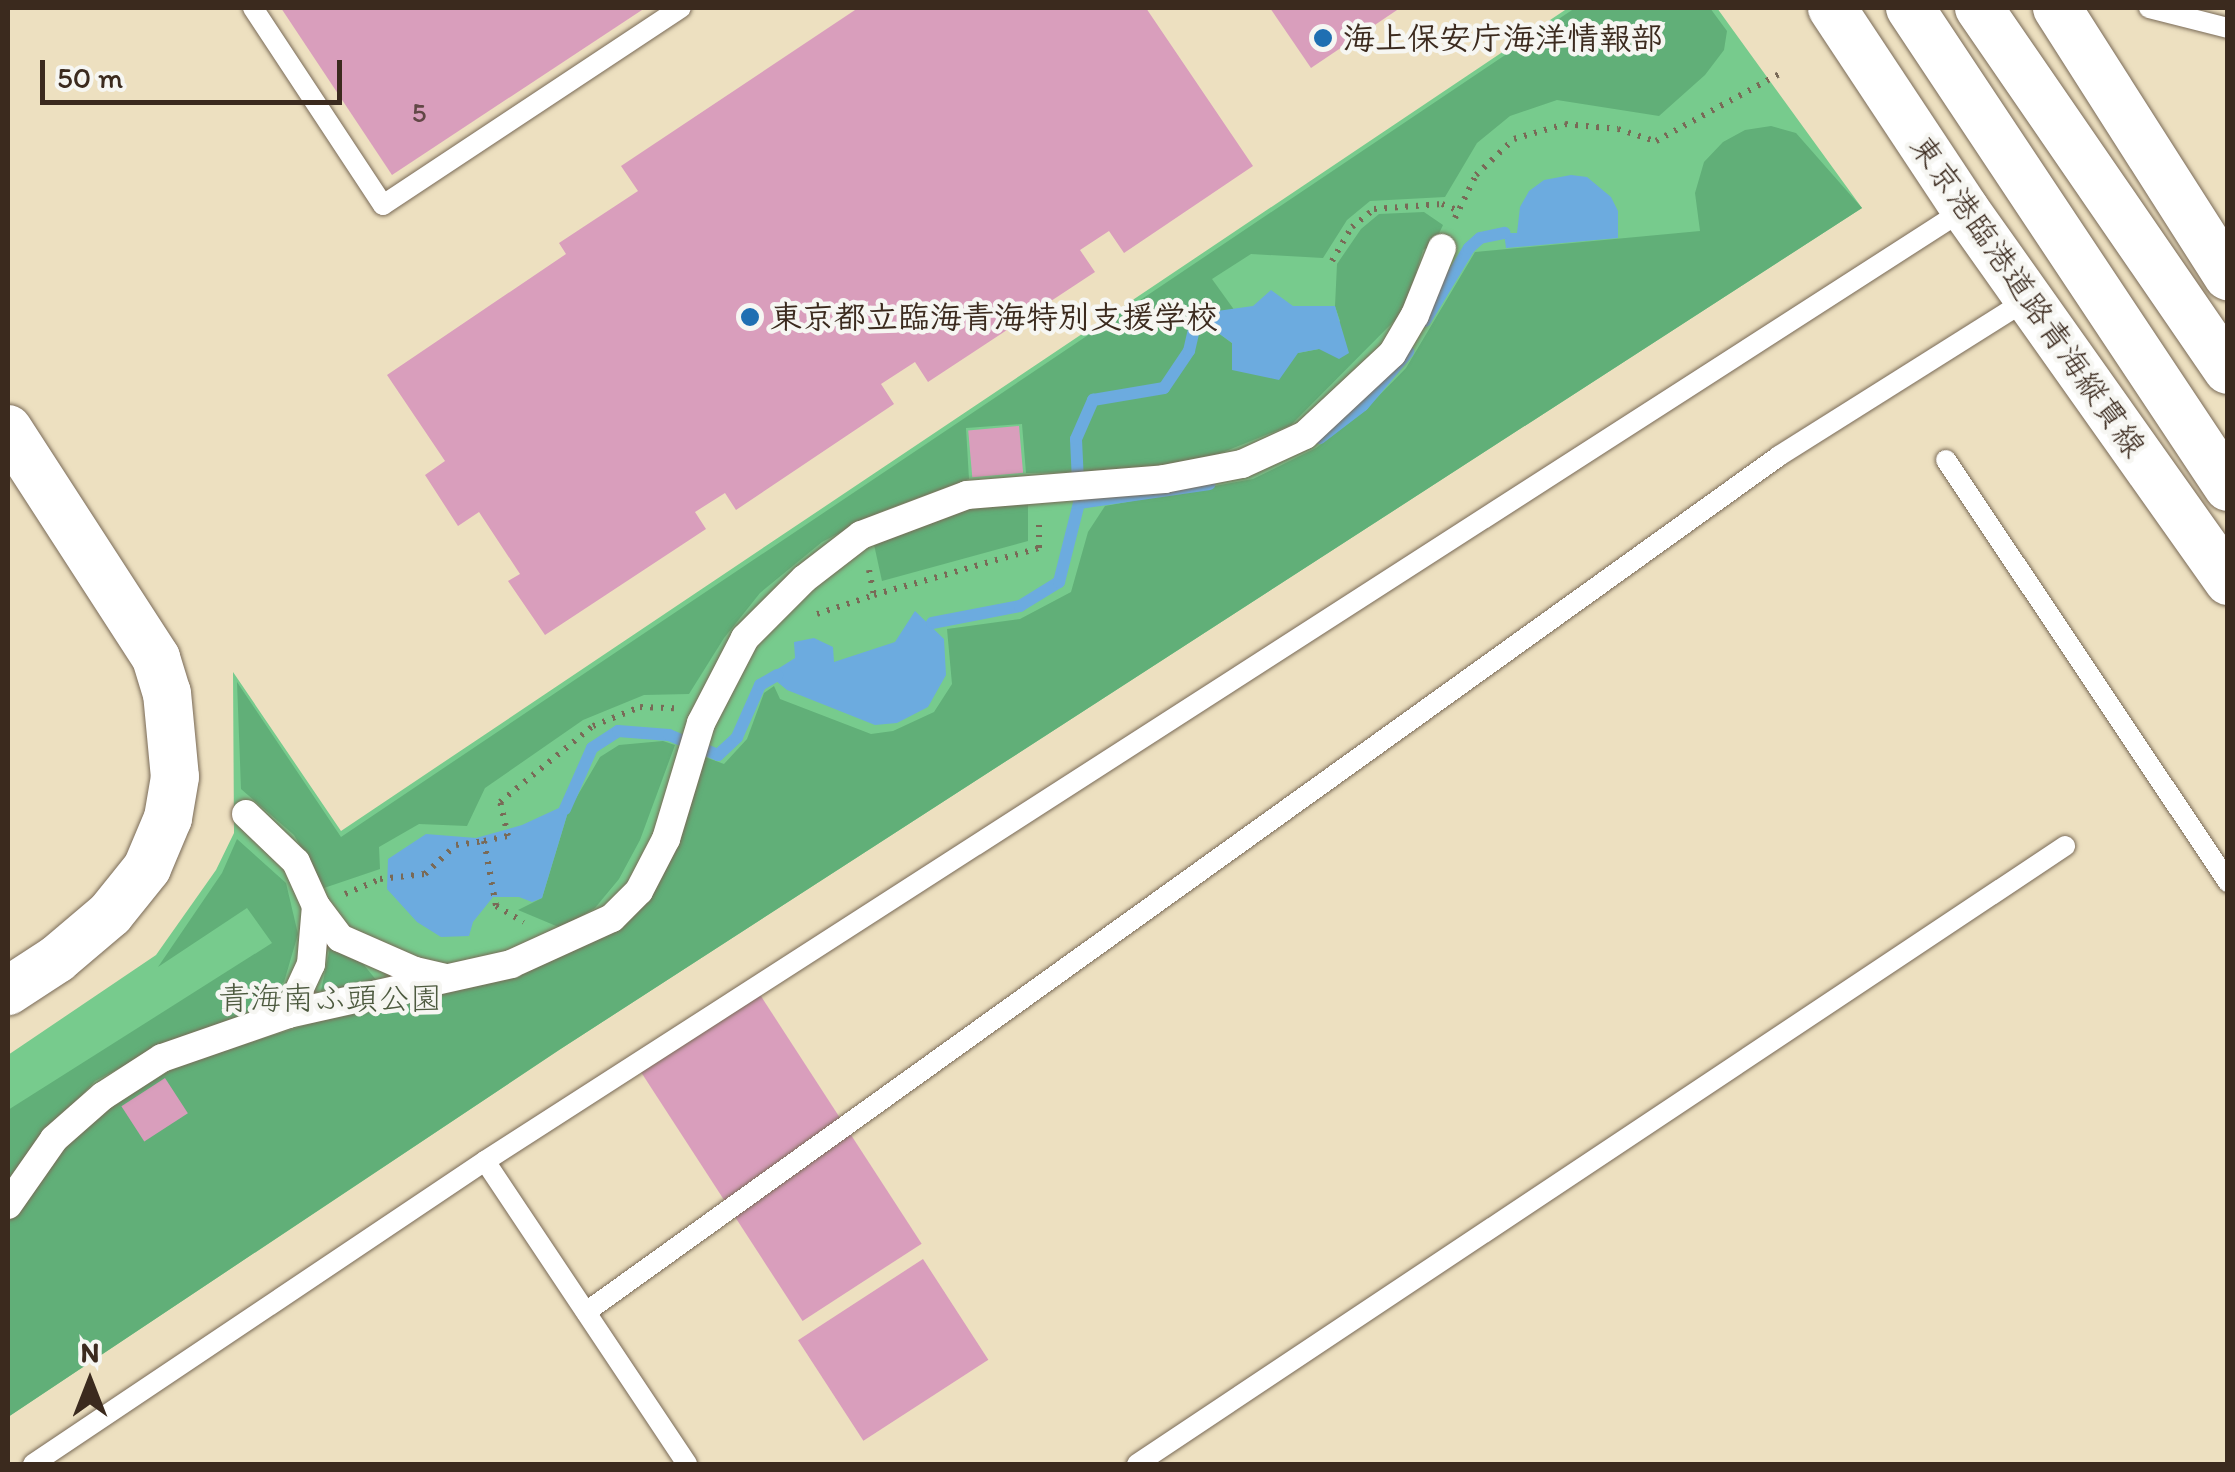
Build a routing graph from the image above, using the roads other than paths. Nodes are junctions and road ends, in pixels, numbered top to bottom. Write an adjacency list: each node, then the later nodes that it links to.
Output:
1 (252, 8): 2 (lane)
2 (682, 8)
3 (1832, 8): 9 (street, 東京港臨港道路青海縦貫線)
4 (1910, 8): 16 (street)
5 (1978, 8): 13 (street)
6 (2057, 8): 11 (street)
7 (2150, 8): 8 (lane)
8 (2228, 28)
9 (1965, 209): 12 (street, 東京港臨港道路青海縦貫線); 25 (lane)
10 (1442, 248): 22 (street)
11 (2228, 276)
12 (2028, 299): 17 (street, 東京港臨港道路青海縦貫線); 27 (lane)
13 (2228, 370)
14 (8, 429): 23 (street)
15 (1946, 460): 20 (lane)
16 (2228, 487)
17 (2228, 581)
18 (246, 814): 21 (street)
19 (2065, 846): 30 (lane)
20 (2228, 882)
21 (316, 906): 22 (street); 24 (street)
22 (451, 980): 24 (street)
23 (8, 991)
24 (288, 1014): 26 (street)
25 (485, 1161): 27 (lane); 28 (lane)
26 (8, 1205)
27 (586, 1312): 29 (lane)
28 (33, 1464)
29 (687, 1464)
30 (1137, 1464)

